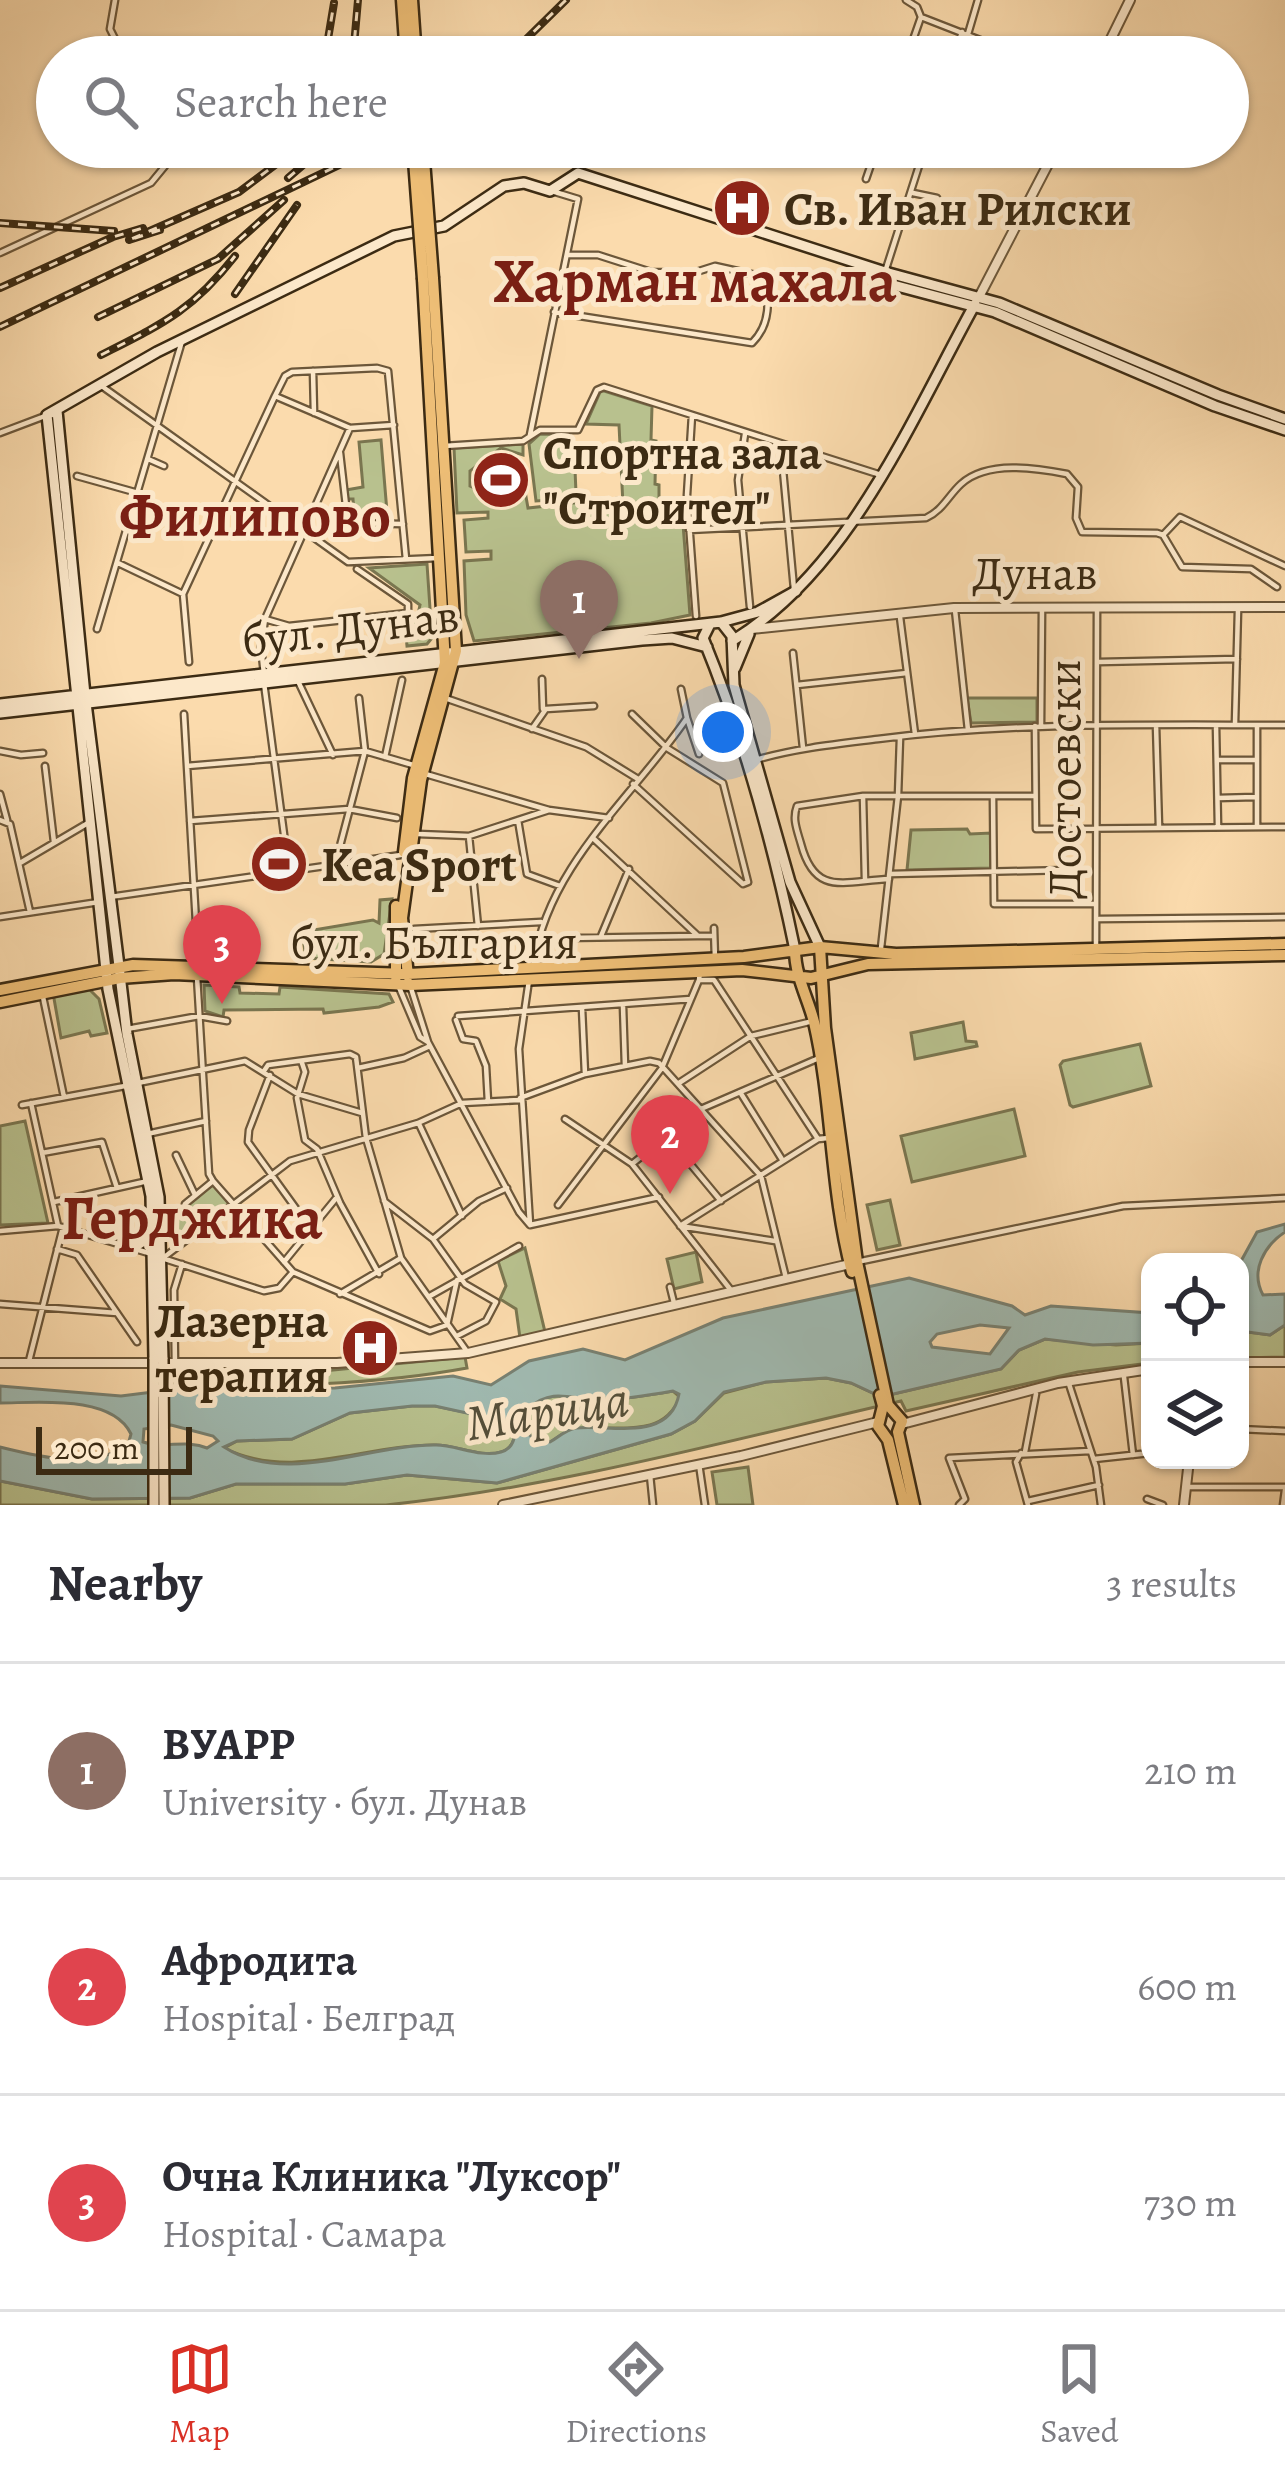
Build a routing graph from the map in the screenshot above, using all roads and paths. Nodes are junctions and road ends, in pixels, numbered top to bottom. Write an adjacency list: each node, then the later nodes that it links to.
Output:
1 (115, 0): 9 (street)
2 (402, 0): 10 (main road)
3 (412, 0): 11 (main road)
4 (906, 0): 7 (street)
5 (978, 0): 8 (street)
6 (1130, 0): 15 (street)
7 (921, 17): 8 (street); 12 (street)
8 (965, 33): 13 (street); 14 (street)
9 (114, 36)
10 (405, 36)
11 (415, 36)
12 (914, 36)
13 (964, 36)
14 (973, 36)
15 (1112, 36)
16 (163, 168): 26 (street)
17 (415, 168): 29 (main road, bridge)
18 (424, 168): 29 (main road, bridge)
19 (870, 168): 22 (street)
20 (919, 168): 24 (street)
21 (1046, 168): 30 (street)
22 (866, 179)
23 (550, 191): 27 (street); 28 (main road); 32 (main road)
24 (911, 192): 25 (street); 28 (street)
25 (937, 198)
26 (0, 253)
27 (567, 255): 31 (street); 31 (street)
28 (884, 277): 30 (main road)
29 (428, 279): 48 (main road)
30 (976, 301): 39 (main road); 43 (main road); 52 (main road)
31 (554, 312): 46 (street)
32 (183, 339): 34 (main road); 41 (street)
33 (314, 371): 35 (street); 37 (street); 40 (street)
34 (99, 384): 36 (main road); 41 (street)
35 (274, 397): 37 (street); 54 (street)
36 (52, 413): 45 (street); 102 (main road)
37 (314, 414): 42 (street)
38 (692, 415): 44 (street); 46 (street); 61 (street)
39 (1285, 419)
40 (394, 425): 42 (street); 58 (street)
41 (158, 426): 50 (street); 54 (street)
42 (350, 428): 49 (street)
43 (1285, 430)
44 (745, 432): 47 (street); 59 (street)
45 (0, 433)
46 (530, 435): 48 (street)
47 (791, 446): 52 (street); 57 (street)
48 (438, 447): 63 (main road); 88 (main road)
49 (340, 450): 58 (street); 60 (street)
50 (148, 459): 51 (street); 55 (street)
51 (164, 466)
52 (880, 475): 56 (main road)
53 (77, 476): 55 (street)
54 (236, 482): 60 (street); 70 (street)
55 (138, 493): 65 (street)
56 (853, 519): 57 (street); 62 (street); 69 (main road)
57 (788, 522): 59 (street); 69 (street)
58 (403, 524): 64 (street)
59 (741, 526): 61 (street); 71 (street)
60 (302, 530): 64 (street); 80 (street)
61 (689, 530): 79 (street)
62 (1163, 535): 66 (street); 68 (street)
63 (439, 558): 64 (street); 88 (main road)
64 (406, 559)
65 (117, 562): 70 (street); 83 (street)
66 (1285, 566)
67 (357, 569): 80 (street)
68 (1276, 587)
69 (795, 591): 78 (main road); 81 (main road, бул. Дунав)
70 (184, 594): 90 (street)
71 (750, 607)
72 (1238, 607): 73 (street, Дунав); 76 (street, Дунав); 89 (street)
73 (1285, 607)
74 (954, 608): 75 (street, Дунав); 77 (street, Дунав); 118 (street)
75 (1042, 608): 76 (street, Дунав); 116 (street)
76 (1097, 608): 91 (street, Достоевски)
77 (900, 611): 82 (street, Дунав); 92 (street)
78 (777, 612): 82 (street); 84 (main road)
79 (696, 616)
80 (266, 619): 93 (street)
81 (716, 623): 85 (main road); 86 (main road); 88 (main road, бул. Дунав)
82 (786, 625): 84 (street, Дунав)
83 (98, 629)
84 (752, 629): 85 (main road); 97 (main road)
85 (732, 642): 86 (main road); 97 (main road)
86 (708, 648): 88 (main road, бул. Дунав); 188 (main road)
87 (793, 653): 98 (street)
88 (450, 657): 93 (main road, бул. Дунав); 94 (main road, бул. Дунав); 101 (main road); 135 (main road)
89 (1237, 659): 91 (street); 111 (street)
90 (189, 662)
91 (1096, 662): 112 (street, Достоевски)
92 (907, 673): 98 (street); 119 (street)
93 (264, 678): 94 (main road, бул. Дунав); 102 (main road, бул. Дунав); 129 (street)
94 (297, 679): 127 (street)
95 (542, 679): 106 (street)
96 (402, 680): 128 (street)
97 (733, 680): 130 (main road)
98 (797, 685): 122 (street)
99 (681, 689): 109 (street)
100 (359, 698): 124 (street)
101 (444, 698): 117 (street); 135 (main road)
102 (80, 699): 103 (main road, бул. Дунав); 105 (main road, бул. Дунав); 152 (main road); 173 (main road)
103 (0, 704)
104 (594, 706): 106 (street)
105 (0, 713)
106 (543, 713): 117 (street)
107 (184, 714): 134 (street)
108 (632, 715): 121 (street)
109 (687, 718): 121 (street); 126 (street)
110 (1216, 724): 111 (street); 113 (street); 131 (street)
111 (1235, 724): 114 (street)
112 (1096, 725): 113 (street); 116 (street); 156 (street, Достоевски)
113 (1156, 725): 157 (street)
114 (1257, 725): 115 (street); 132 (street)
115 (1285, 725)
116 (1038, 726): 118 (street); 141 (street)
117 (532, 729): 136 (street)
118 (968, 730): 119 (street)
119 (915, 734): 120 (street)
120 (900, 736): 122 (street); 139 (street)
121 (667, 748): 136 (street); 136 (street)
122 (803, 748): 130 (street)
123 (0, 751): 125 (street)
124 (365, 752): 127 (street); 128 (street); 144 (street)
125 (43, 753)
126 (699, 754)
127 (333, 755): 129 (street)
128 (386, 757): 135 (street)
129 (275, 759): 134 (street); 146 (street)
130 (755, 760): 187 (main road)
131 (1218, 760): 132 (street); 143 (street)
132 (1256, 760): 142 (street)
133 (45, 766): 161 (street)
134 (187, 766): 151 (street)
135 (419, 769): 145 (street); 162 (main road)
136 (636, 782): 148 (street)
137 (0, 794): 149 (street)
138 (863, 796): 139 (street); 170 (street); 170 (street)
139 (898, 796): 140 (street); 169 (street)
140 (993, 796): 141 (street); 167 (street)
141 (1035, 796): 156 (street)
142 (1256, 797): 143 (street); 154 (street)
143 (1219, 798): 153 (street)
144 (349, 809): 146 (street); 147 (street); 164 (street)
145 (549, 810): 148 (street); 150 (street)
146 (282, 816): 151 (street); 168 (street)
147 (397, 818)
148 (609, 818): 160 (street)
149 (4, 820): 163 (street)
150 (518, 820): 159 (street); 171 (street)
151 (190, 821): 172 (street)
152 (90, 822): 161 (street); 173 (main road)
153 (1218, 827): 154 (street); 157 (street)
154 (1257, 827): 155 (street)
155 (1285, 827)
156 (1096, 828): 157 (street); 174 (street, Достоевски)
157 (1159, 828)
158 (418, 834): 159 (street)
159 (470, 836): 180 (street)
160 (594, 838): 165 (street); 171 (street)
161 (54, 842): 163 (street)
162 (407, 854): 164 (street); 199 (main road)
163 (20, 863): 175 (street)
164 (335, 865): 168 (street)
165 (628, 869): 182 (street); 184 (street)
166 (1068, 870): 167 (street)
167 (994, 871): 169 (street); 174 (street)
168 (290, 872): 172 (street)
169 (890, 877): 170 (street); 190 (street)
170 (865, 880)
171 (560, 886): 179 (street)
172 (194, 887): 173 (street); 185 (street)
173 (105, 899): 175 (street); 193 (main road)
174 (1096, 904): 178 (street, Достоевски)
175 (30, 912): 176 (street)
176 (0, 917)
177 (1285, 917): 178 (street)
178 (1096, 919): 189 (street, Достоевски)
179 (542, 922): 180 (street); 196 (street)
180 (478, 926): 181 (street)
181 (414, 929)
182 (698, 936): 184 (street); 192 (street)
183 (565, 938): 184 (street)
184 (600, 938)
185 (197, 940)
186 (1285, 944): 189 (main road)
187 (820, 946): 188 (main road, бул. България); 190 (main road); 194 (main road)
188 (795, 950): 192 (main road, бул. България); 197 (main road)
189 (1096, 950): 190 (main road)
190 (880, 953)
191 (1285, 955): 194 (main road, бул. България)
192 (715, 958): 196 (main road, бул. България)
193 (113, 972): 195 (main road, бул. България); 199 (main road, бул. България); 200 (main road, бул. България); 201 (main road, бул. България); 210 (main road); 222 (main road)
194 (824, 973): 197 (main road, бул. България); 279 (main road)
195 (196, 975): 199 (main road, бул. България); 207 (street)
196 (531, 975): 198 (main road, бул. България); 199 (main road, бул. България); 206 (street)
197 (799, 975): 198 (main road, бул. България); 209 (main road)
198 (700, 976): 202 (street); 211 (street)
199 (403, 979): 212 (street); 212 (street)
200 (0, 990)
201 (42, 993): 203 (main road, бул. България); 226 (street)
202 (691, 1000): 204 (street); 217 (street)
203 (0, 1002)
204 (623, 1004): 205 (street); 215 (street)
205 (582, 1006): 206 (street); 220 (street)
206 (524, 1011): 227 (street); 228 (street)
207 (199, 1016): 208 (street); 210 (street); 218 (street)
208 (227, 1021)
209 (814, 1021): 211 (street); 213 (main road)
210 (127, 1029): 222 (main road)
211 (752, 1036): 221 (street); 223 (street)
212 (429, 1044): 216 (street); 230 (street)
213 (819, 1058): 221 (street); 240 (main road)
214 (302, 1063): 216 (street); 219 (street); 225 (street)
215 (625, 1066): 217 (street); 220 (street)
216 (358, 1068): 233 (street)
217 (662, 1068): 223 (street); 241 (street)
218 (202, 1069): 219 (street); 222 (street); 235 (street)
219 (267, 1073): 225 (street); 247 (street)
220 (585, 1074): 227 (street)
221 (776, 1075): 224 (street); 240 (street)
222 (134, 1084): 226 (street); 237 (main road); 249 (main road)
223 (677, 1084): 232 (street)
224 (740, 1092): 232 (street); 245 (street)
225 (298, 1094): 233 (street); 242 (street)
226 (64, 1097): 229 (street)
227 (520, 1100): 228 (street); 265 (street)
228 (488, 1102): 230 (street)
229 (31, 1103): 231 (street); 243 (street)
230 (462, 1103): 236 (street); 252 (street)
231 (22, 1105)
232 (701, 1109): 238 (street); 248 (street)
233 (362, 1113): 239 (street)
234 (565, 1119): 241 (street)
235 (206, 1121): 237 (street); 250 (street)
236 (418, 1123): 239 (street); 264 (street)
237 (147, 1134): 269 (main road)
238 (668, 1137): 246 (street); 258 (street)
239 (365, 1138): 242 (street); 257 (street)
240 (824, 1138): 245 (street); 279 (main road)
241 (605, 1142): 246 (street); 262 (street)
242 (319, 1153): 247 (street); 254 (street)
243 (42, 1154): 251 (street); 259 (street)
244 (176, 1155): 253 (street)
245 (784, 1161): 248 (street)
246 (632, 1164): 255 (street)
247 (272, 1175): 261 (street); 263 (street)
248 (761, 1176): 258 (street); 271 (street)
249 (148, 1181): 251 (street); 269 (main road)
250 (213, 1181): 253 (street); 261 (street)
251 (117, 1188): 259 (street)
252 (507, 1188): 264 (street); 265 (street)
253 (195, 1196): 260 (street)
254 (337, 1197): 278 (street); 282 (street)
255 (659, 1197): 265 (street); 267 (street)
256 (1285, 1198): 279 (street)
257 (384, 1201): 270 (street); 277 (street)
258 (722, 1201): 267 (street)
259 (53, 1202): 266 (street)
260 (184, 1204)
261 (233, 1204): 273 (street); 278 (street)
262 (558, 1205)
263 (297, 1210)
264 (462, 1216): 270 (street)
265 (530, 1225)
266 (61, 1226): 268 (street); 274 (street); 275 (street)
267 (680, 1226): 271 (street); 286 (street)
268 (0, 1231)
269 (158, 1236): 273 (street); 274 (main road); 276 (main road)
270 (434, 1239): 284 (street)
271 (776, 1242): 283 (street)
272 (519, 1246): 284 (street)
273 (176, 1247): 276 (street)
274 (133, 1248): 276 (street)
275 (57, 1249): 291 (street); 292 (street)
276 (158, 1257): 280 (street); 297 (main road)
277 (401, 1258): 282 (street); 288 (street)
278 (283, 1263): 281 (street)
279 (853, 1263): 283 (street); 307 (main road)
280 (182, 1264): 281 (street); 302 (street)
281 (292, 1273): 287 (street)
282 (379, 1274): 287 (street)
283 (786, 1278): 286 (street)
284 (459, 1279): 288 (street); 293 (street); 294 (street)
285 (670, 1287): 289 (street)
286 (730, 1290): 289 (street)
287 (340, 1294): 293 (street)
288 (430, 1297): 293 (street)
289 (674, 1303): 296 (street)
290 (0, 1304): 291 (street)
291 (41, 1308): 292 (street); 301 (street)
292 (117, 1313): 295 (street)
293 (447, 1325): 294 (street)
294 (457, 1336): 296 (street)
295 (137, 1342)
296 (468, 1353): 302 (street)
297 (158, 1359): 325 (main road, bridge); 326 (main road, bridge)
298 (1249, 1362): 299 (street)
299 (1285, 1362)
300 (0, 1363): 301 (street)
301 (28, 1364): 302 (street)
302 (175, 1365)
303 (1141, 1371): 305 (street)
304 (1124, 1377): 313 (street)
305 (1068, 1381): 307 (street); 310 (street)
306 (1036, 1394): 311 (street)
307 (888, 1420): 315 (street); 331 (main road); 332 (main road)
308 (1249, 1429): 309 (street)
309 (1285, 1431)
310 (1090, 1451): 311 (street); 314 (street)
311 (1023, 1452): 324 (street); 333 (street)
312 (1141, 1454): 313 (street)
313 (1133, 1455): 314 (street)
314 (1094, 1459): 318 (street)
315 (699, 1464): 317 (street); 330 (street)
316 (1188, 1469): 319 (street)
317 (650, 1472): 321 (street); 329 (street)
318 (1099, 1485): 324 (street); 334 (street)
319 (1186, 1486): 320 (street); 336 (street)
320 (1285, 1489): 337 (street)
321 (566, 1492): 323 (street); 328 (street)
322 (1147, 1499): 335 (street)
323 (538, 1502): 327 (street)
324 (1028, 1503)
325 (154, 1505)
326 (164, 1505)
327 (503, 1505)
328 (572, 1505)
329 (653, 1505)
330 (705, 1505)
331 (904, 1505)
332 (914, 1505)
333 (959, 1505)
334 (1101, 1505)
335 (1163, 1505)
336 (1184, 1505)
337 (1283, 1505)

